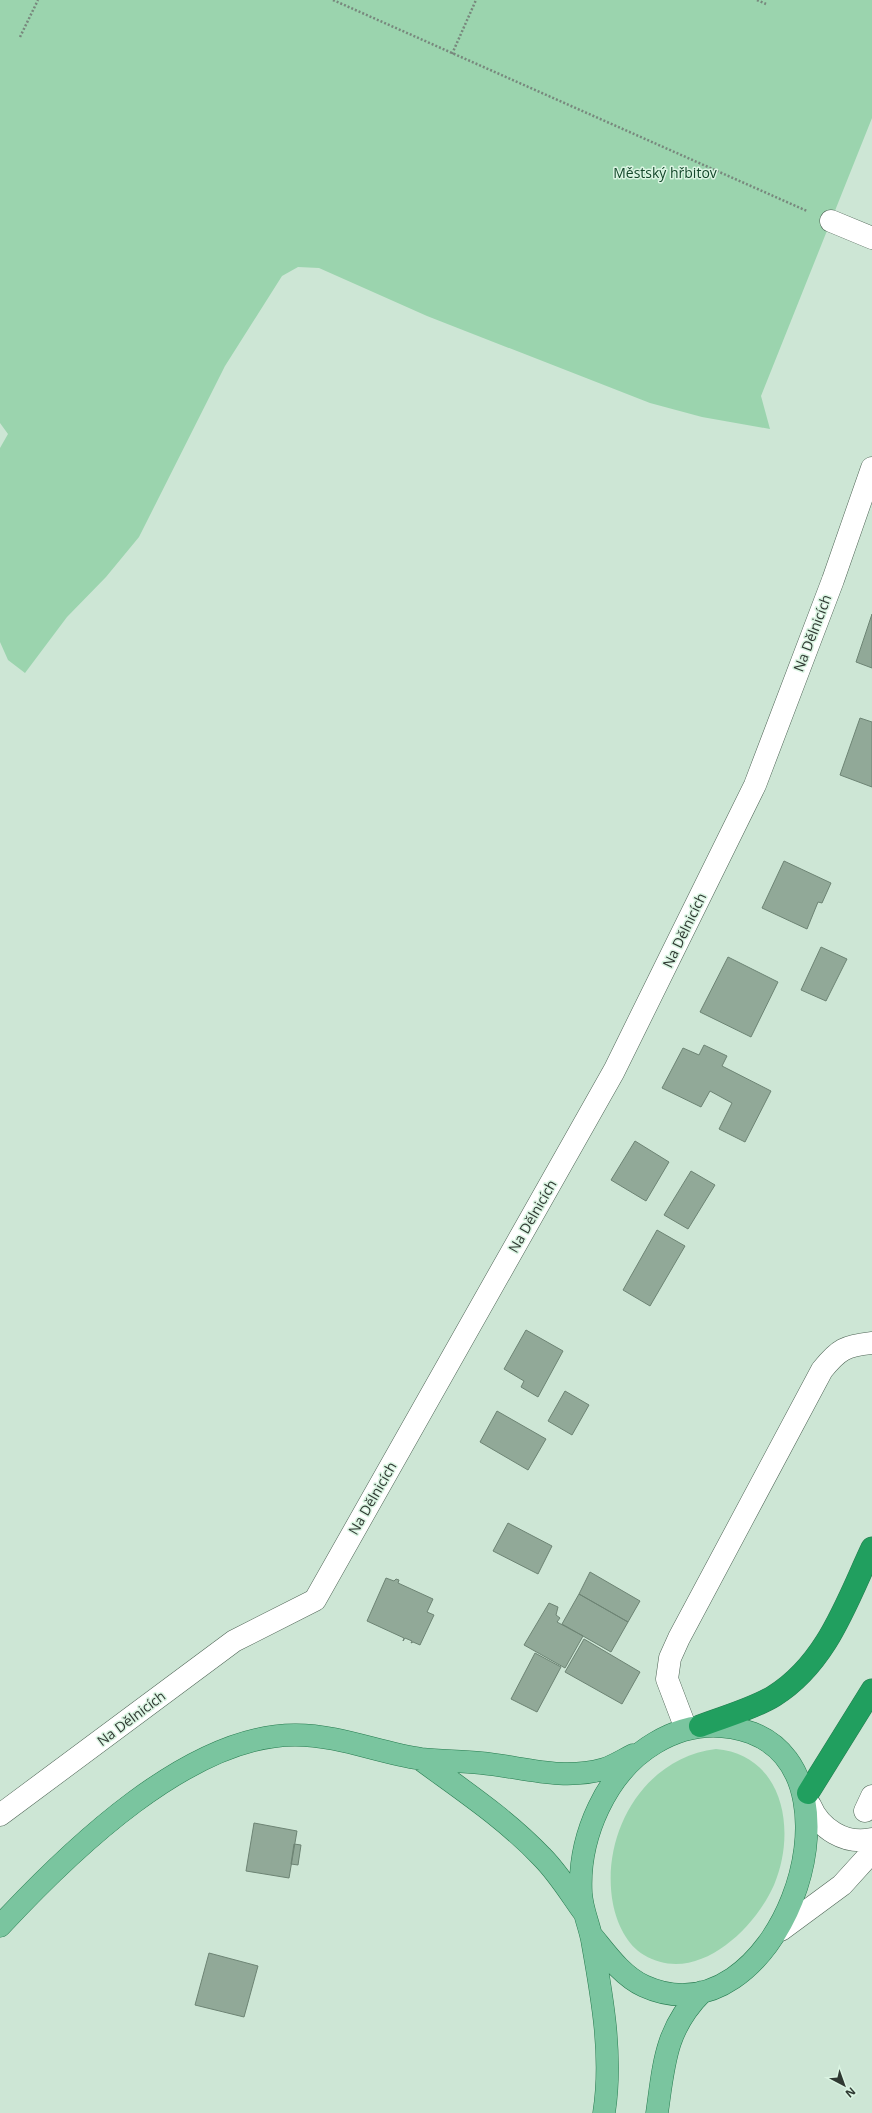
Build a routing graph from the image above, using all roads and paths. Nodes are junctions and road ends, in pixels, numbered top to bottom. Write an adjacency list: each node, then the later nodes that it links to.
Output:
1 (38, 0): 6 (path)
2 (332, 0): 7 (path)
3 (476, 0): 7 (path)
4 (757, 0): 5 (path)
5 (766, 4)
6 (20, 37)
7 (452, 54): 8 (path)
8 (831, 221): 9 (street)
9 (872, 238)
10 (872, 468): 18 (street, Na Dělnicích)
11 (872, 1343): 14 (street)
12 (872, 1548): 14 (highway)
13 (872, 1690): 17 (highway)
14 (693, 1728): 15 (main road); 17 (main road)
15 (640, 1752): 16 (main road); 21 (main road)
16 (420, 1759): 21 (main road); 22 (main road)
17 (809, 1799): 19 (street); 23 (main road)
18 (0, 1815)
19 (872, 1839)
20 (872, 1852): 23 (street)
21 (583, 1911): 24 (main road)
22 (0, 1926)
23 (781, 1930): 25 (main road)
24 (592, 1936): 25 (main road); 26 (main road)
25 (702, 1992): 27 (main road)
26 (604, 2113)
27 (656, 2113)

